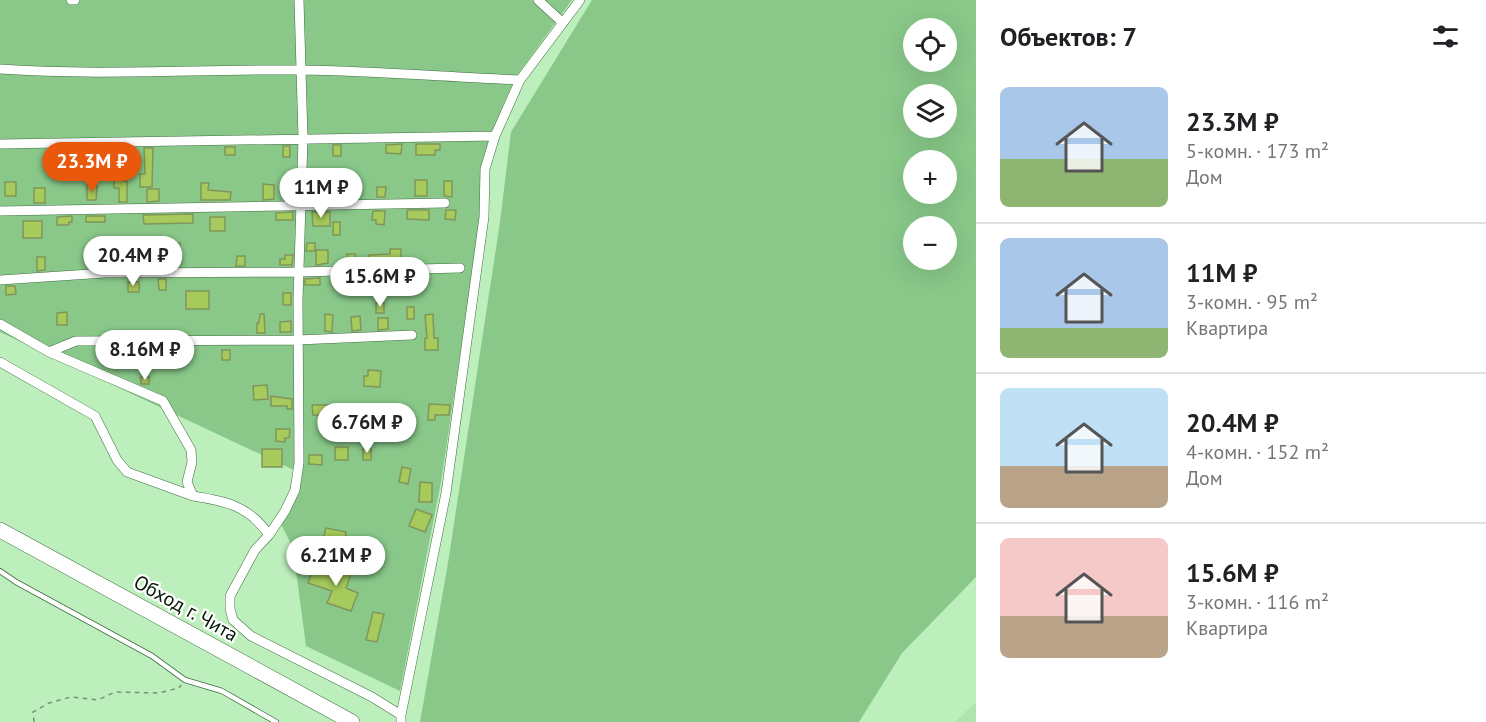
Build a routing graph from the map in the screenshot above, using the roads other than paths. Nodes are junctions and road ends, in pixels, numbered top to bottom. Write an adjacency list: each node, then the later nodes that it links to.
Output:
1 (299, 0): 6 (street)
2 (538, 0): 4 (street)
3 (580, 0): 4 (street)
4 (562, 23): 7 (street)
5 (0, 69): 6 (street)
6 (302, 70): 7 (street); 9 (street)
7 (520, 80): 8 (street)
8 (495, 136): 9 (street); 26 (street)
9 (303, 138): 10 (street); 12 (street)
10 (0, 144)
11 (444, 203): 12 (street)
12 (302, 204): 13 (street); 15 (street)
13 (0, 211)
14 (460, 268): 15 (street)
15 (299, 272): 16 (street); 19 (street)
16 (0, 280)
17 (0, 324): 20 (street)
18 (412, 335): 19 (street)
19 (298, 340): 20 (street); 24 (street)
20 (49, 352): 22 (street)
21 (0, 362): 22 (street)
22 (193, 496): 24 (street)
23 (0, 530): 28 (highway, Обход г. Чита)
24 (268, 535): 26 (street)
25 (0, 571): 27 (lane)
26 (401, 718)
27 (276, 722)
28 (352, 722)

